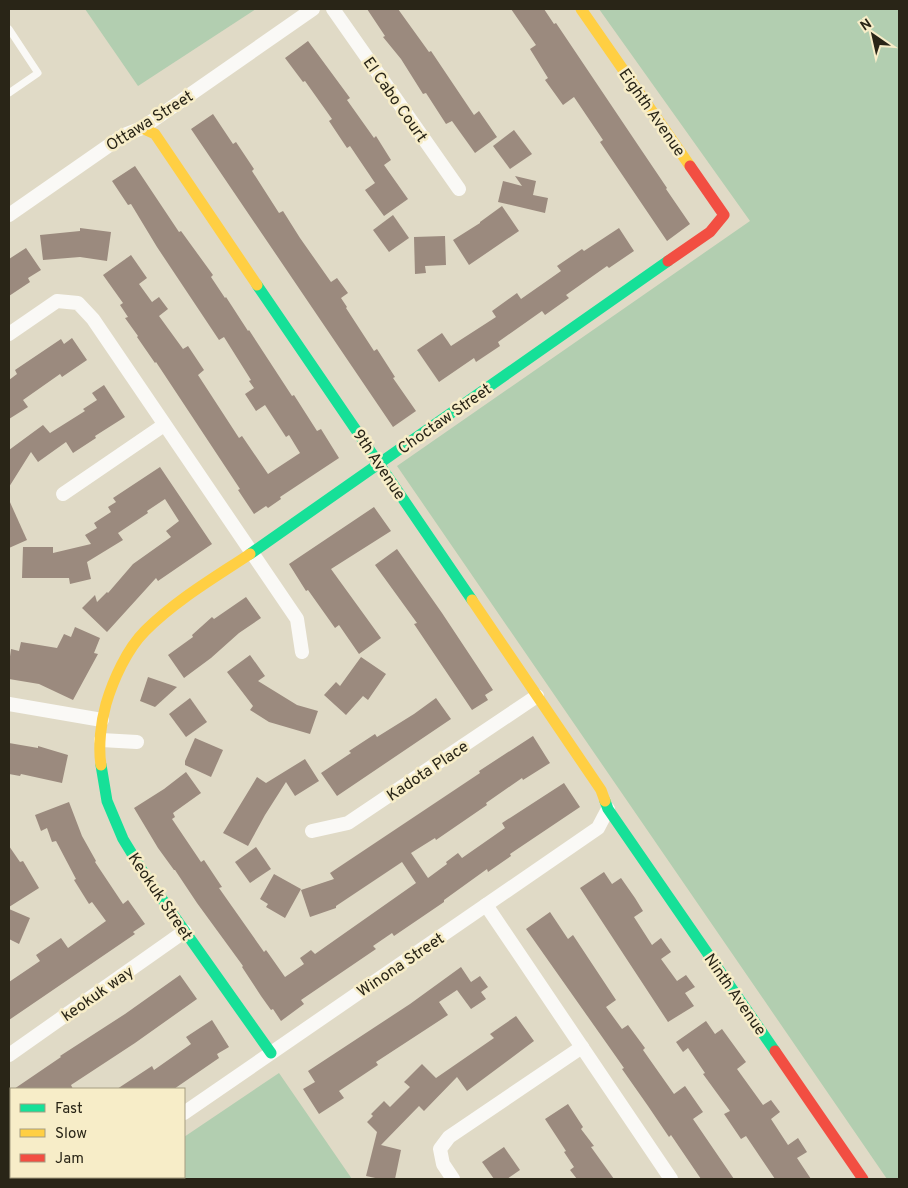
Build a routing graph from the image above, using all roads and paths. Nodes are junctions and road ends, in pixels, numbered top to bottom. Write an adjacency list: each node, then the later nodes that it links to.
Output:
1 (313, 9): 6 (street, Ottawa Street)
2 (333, 9): 7 (street, El Cabo Court)
3 (581, 9): 8 (street, Eighth Avenue)
4 (9, 29): 5 (lane)
5 (9, 93)
6 (142, 128): 9 (street, Ottawa Street); 12 (street, 9th Avenue)
7 (460, 189)
8 (724, 214): 12 (street, Choctaw Street)
9 (9, 215)
10 (9, 334): 11 (street)
11 (164, 424): 13 (street); 14 (street)
12 (380, 462): 14 (street, Choctaw Street); 16 (street, 9th Avenue)
13 (63, 494)
14 (251, 553): 15 (street); 18 (street, Choctaw Street)
15 (302, 652)
16 (537, 696): 21 (street, 9th Avenue); 22 (street, Kadota Place)
17 (9, 704): 18 (street)
18 (102, 720): 19 (street, Keokuk Street)
19 (101, 740): 20 (street); 24 (street, Keokuk Street)
20 (137, 742)
21 (608, 809): 23 (street, Winona Street); 31 (street, Ninth Avenue)
22 (312, 831)
23 (486, 905): 25 (street); 26 (street, Winona Street)
24 (185, 931): 26 (street, Keokuk Street); 27 (street, keokuk way)
25 (582, 1047): 29 (street); 30 (street)
26 (271, 1053): 28 (street, Winona Street)
27 (9, 1056)
28 (185, 1112)
29 (453, 1179)
30 (670, 1179)
31 (864, 1179)

